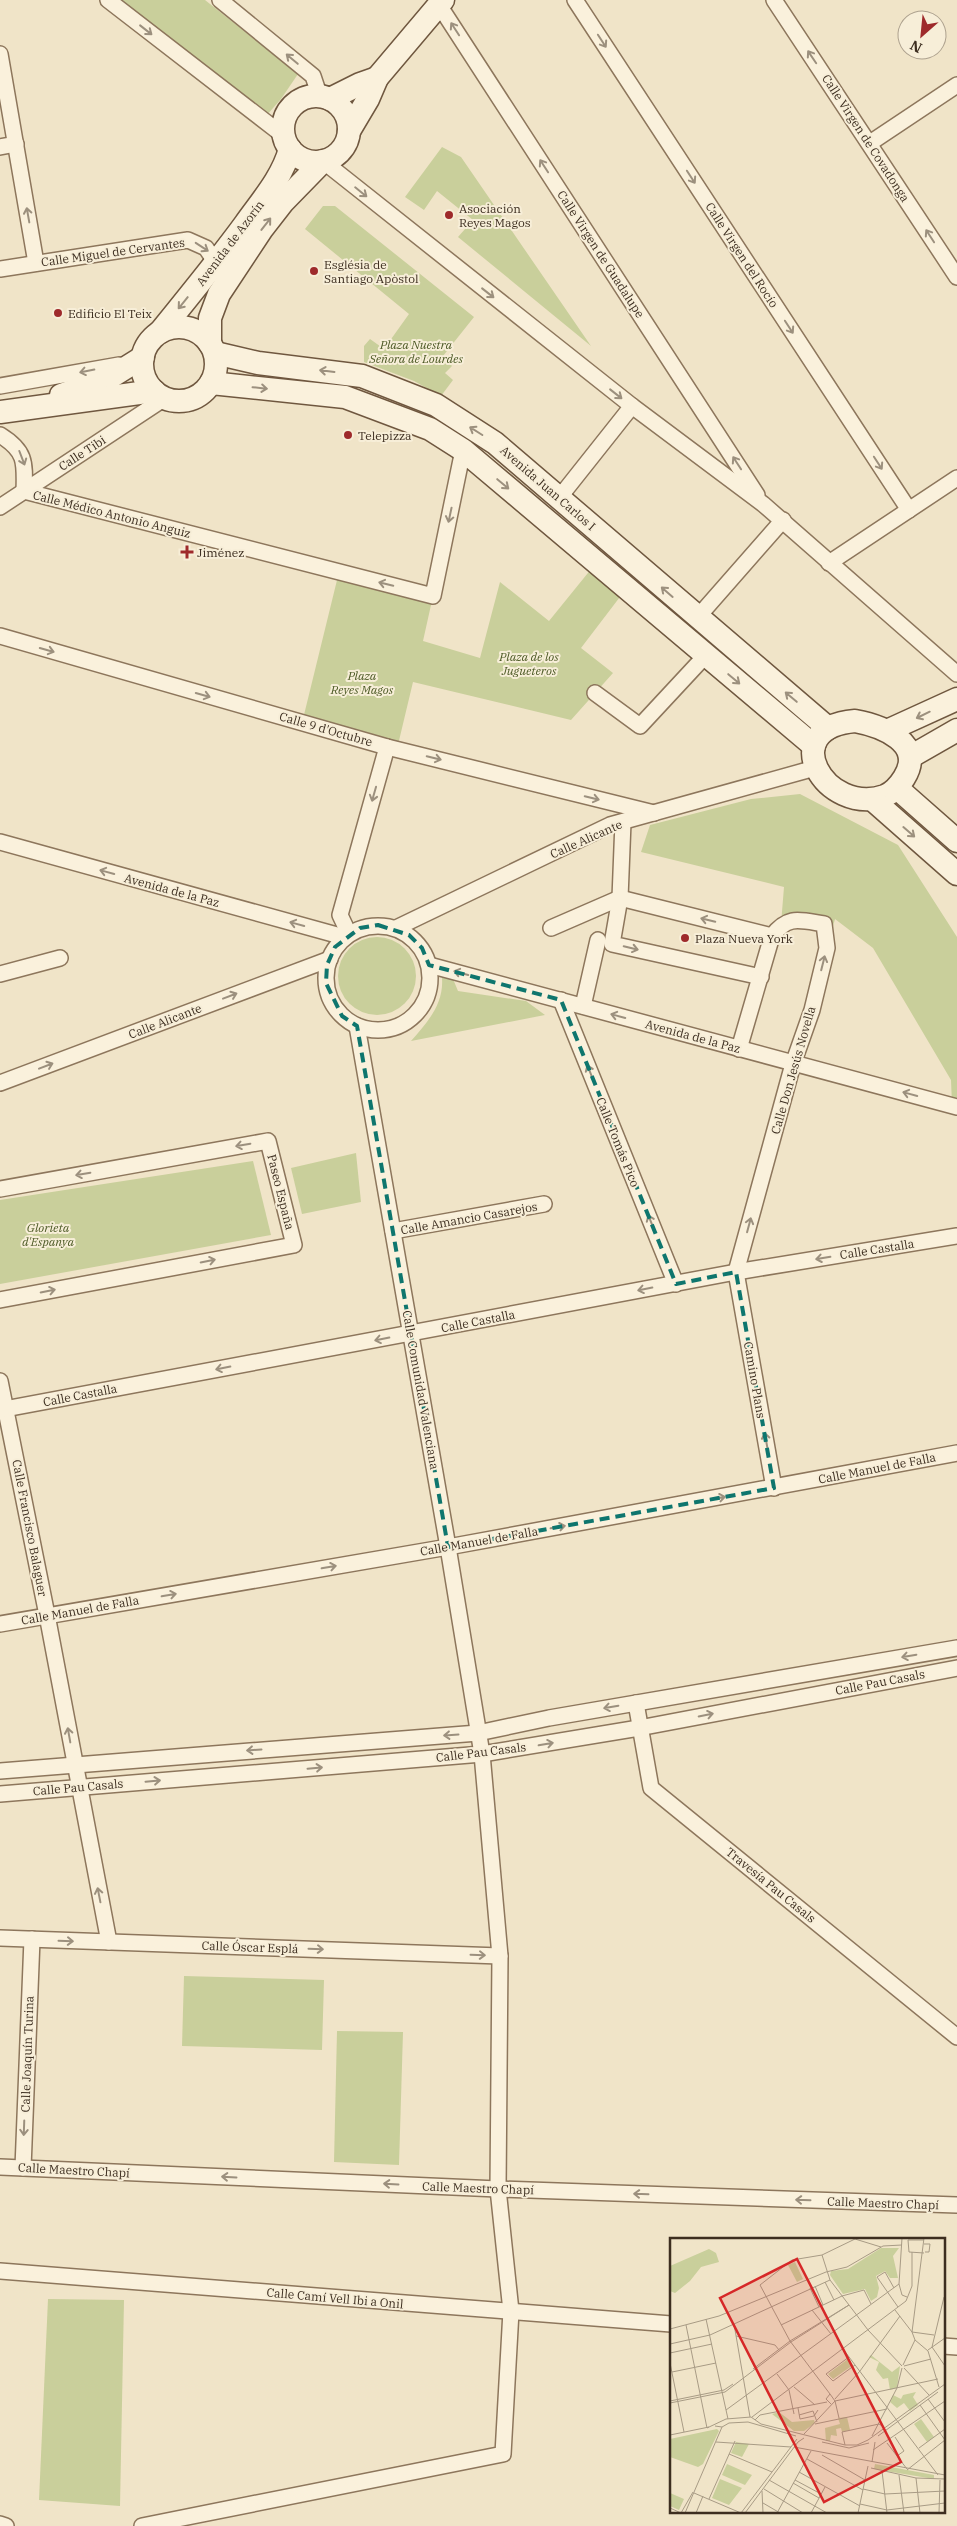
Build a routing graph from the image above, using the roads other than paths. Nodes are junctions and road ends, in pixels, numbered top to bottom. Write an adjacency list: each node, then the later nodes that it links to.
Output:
1 (108, 0): 12 (street, one-way to 12)
2 (575, 0): 37 (street, Calle Virgen del Rocío, one-way to 37)
3 (774, 0): 13 (street, Calle Virgen de Covadonga, one-way to 3)
4 (441, 2): 7 (main road); 35 (street, Calle Virgen de Guadalupe, one-way to 4)
5 (228, 3): 10 (street, one-way to 5)
6 (0, 54): 8 (street)
7 (377, 78): 10 (main road); 11 (main road)
8 (2, 83): 14 (street)
9 (954, 93): 13 (street)
10 (325, 98): 11 (main road); 12 (main road)
11 (349, 131): 16 (main road)
12 (287, 142): 16 (main road); 17 (main road, Avenida de Azorín)
13 (870, 143): 20 (street, Calle Virgen de Covadonga, one-way to 13)
14 (16, 144): 15 (street); 18 (street, one-way to 14)
15 (0, 147)
16 (323, 161): 22 (main road, Avenida de Azorín, one-way to 16); 27 (street, one-way to 27)
17 (216, 262): 18 (street, Calle Miguel de Cervantes, one-way to 17); 21 (main road, Avenida de Azorín, one-way to 21)
18 (36, 263): 19 (street, Calle Miguel de Cervantes)
19 (0, 269)
20 (957, 277)
21 (160, 332): 22 (main road); 23 (main road)
22 (212, 348): 24 (main road); 34 (main road, Avenida Juan Carlos I, one-way to 22)
23 (139, 359): 25 (street, one-way to 25); 26 (main road); 28 (main road)
24 (211, 382): 26 (main road); 31 (main road, Avenida Juan Carlos I, one-way to 31)
25 (0, 386)
26 (159, 395): 28 (main road); 33 (street, Calle Tibi)
27 (632, 406): 34 (street); 35 (street)
28 (25, 409): 29 (main road)
29 (0, 412)
30 (0, 434): 33 (street, one-way to 33)
31 (463, 450): 33 (street, Calle Médico Antonio Anguiz, one-way to 33); 42 (main road, Avenida Juan Carlos I, one-way to 42)
32 (957, 478): 37 (street)
33 (24, 491): 36 (street, Calle Tibi)
34 (559, 498): 40 (main road, Avenida Juan Carlos I, one-way to 34)
35 (763, 504): 38 (street)
36 (0, 507)
37 (909, 510): 39 (street)
38 (783, 520): 39 (street); 40 (street)
39 (829, 563): 43 (street)
40 (697, 618): 46 (main road, Avenida Juan Carlos I, one-way to 40)
41 (0, 636): 50 (street, Calle 9 d'Octubre, one-way to 50)
42 (706, 655): 44 (street); 49 (main road, Avenida Juan Carlos I, one-way to 49)
43 (957, 674)
44 (595, 693)
45 (957, 699): 47 (main road, one-way to 47)
46 (828, 728): 47 (main road); 49 (main road)
47 (888, 730): 51 (main road)
48 (957, 730): 51 (main road)
49 (814, 746): 52 (main road)
50 (387, 747): 55 (street, Calle 9 d'Octubre, one-way to 55); 63 (street, one-way to 63)
51 (910, 756): 53 (main road)
52 (815, 768): 54 (main road); 55 (street, Calle Alicante)
53 (897, 788): 54 (main road); 57 (main road)
54 (873, 800): 59 (main road, one-way to 59)
55 (654, 813): 56 (street, Calle Alicante)
56 (623, 822): 60 (street); 61 (street, Calle Alicante)
57 (957, 841)
58 (0, 842): 63 (street, Avenida de la Paz, one-way to 58)
59 (957, 874)
60 (620, 898): 62 (street); 64 (street, one-way to 60); 70 (street, one-way to 70)
61 (396, 928): 63 (street); 68 (street)
62 (551, 928)
63 (346, 936): 67 (street)
64 (772, 936): 70 (street); 75 (street, Calle Don Jesús Novella, one-way to 64)
65 (598, 940): 72 (street)
66 (60, 958): 69 (street)
67 (330, 959): 73 (street); 76 (street, Calle Alicante, one-way to 67)
68 (430, 965): 71 (street, Avenida de la Paz, one-way to 68); 73 (street)
69 (0, 974)
70 (762, 977): 74 (street)
71 (561, 1000): 72 (street, Avenida de la Paz); 83 (street, Calle Tomás Pico, one-way to 71)
72 (583, 1006): 74 (street, Avenida de la Paz, one-way to 72)
73 (357, 1026): 80 (street, Calle Comunidad Valenciana)
74 (739, 1048): 75 (street, Avenida de la Paz)
75 (794, 1064): 77 (street, Avenida de la Paz, one-way to 75); 82 (street, Calle Don Jesús Novella, one-way to 75)
76 (0, 1083)
77 (957, 1107)
78 (0, 1189): 84 (street, Paseo España, one-way to 78)
79 (544, 1204): 80 (street, Calle Amancio Casarejos)
80 (393, 1231): 85 (street, Calle Comunidad Valenciana)
81 (957, 1236): 82 (street, Calle Castalla, one-way to 82)
82 (736, 1272): 83 (street, Calle Castalla); 89 (street, Camino Plans, one-way to 82)
83 (676, 1284): 85 (street, Calle Castalla, one-way to 85)
84 (0, 1300)
85 (411, 1333): 87 (street, Calle Castalla, one-way to 87); 90 (street, Calle Comunidad Valenciana)
86 (0, 1381): 87 (street, Calle Francisco Balaguer)
87 (3, 1410): 91 (street, Calle Francisco Balaguer)
88 (957, 1453): 89 (street, Calle Manuel de Falla)
89 (774, 1488): 90 (street, Calle Manuel de Falla, one-way to 89)
90 (448, 1547): 91 (street, Calle Manuel de Falla, one-way to 90); 97 (street, Calle Comunidad Valenciana)
91 (48, 1615): 92 (street, Calle Manuel de Falla); 99 (street, Calle Francisco Balaguer, one-way to 91)
92 (0, 1624)
93 (957, 1648): 95 (street, Calle Pau Casals, one-way to 95)
94 (957, 1668): 96 (street, Calle Pau Casals, one-way to 94)
95 (636, 1703): 96 (street, Travesía Pau Casals); 97 (street, Calle Pau Casals, one-way to 97)
96 (639, 1728): 98 (street, Calle Pau Casals, one-way to 96); 107 (street, Travesía Pau Casals)
97 (478, 1733): 98 (street, Calle Comunidad Valenciana); 99 (street, Calle Pau Casals, one-way to 99)
98 (482, 1754): 101 (street, Calle Pau Casals, one-way to 98); 106 (street, Calle Comunidad Valenciana)
99 (74, 1764): 100 (street, Calle Pau Casals); 101 (street, Calle Francisco Balaguer)
100 (0, 1771)
101 (78, 1787): 102 (street, Calle Pau Casals); 105 (street, Calle Francisco Balaguer, one-way to 101)
102 (0, 1794)
103 (0, 1938): 104 (street, Calle Óscar Esplá)
104 (32, 1940): 105 (street, Calle Óscar Esplá, one-way to 105); 109 (street, Calle Joaquín Turina, one-way to 109)
105 (109, 1942): 106 (street, Calle Óscar Esplá, one-way to 106)
106 (500, 1956): 110 (street, Calle Comunidad Valenciana)
107 (957, 2037)
108 (0, 2167): 109 (street, Calle Maestro Chapí)
109 (23, 2168): 110 (street, Calle Maestro Chapí, one-way to 109)
110 (498, 2189): 111 (street, Calle Maestro Chapí, one-way to 110); 113 (street, Calle Comunidad Valenciana)
111 (956, 2201)
112 (0, 2271): 113 (street, Calle Camí Vell Ibi a Onil)
113 (511, 2312): 114 (street, Calle Camí Vell Ibi a Onil); 119 (street, Calle Comunidad Valenciana)
114 (670, 2324)
115 (944, 2346): 116 (street)
116 (957, 2347)
117 (0, 2524): 118 (street)
118 (6, 2526)
119 (142, 2526)

